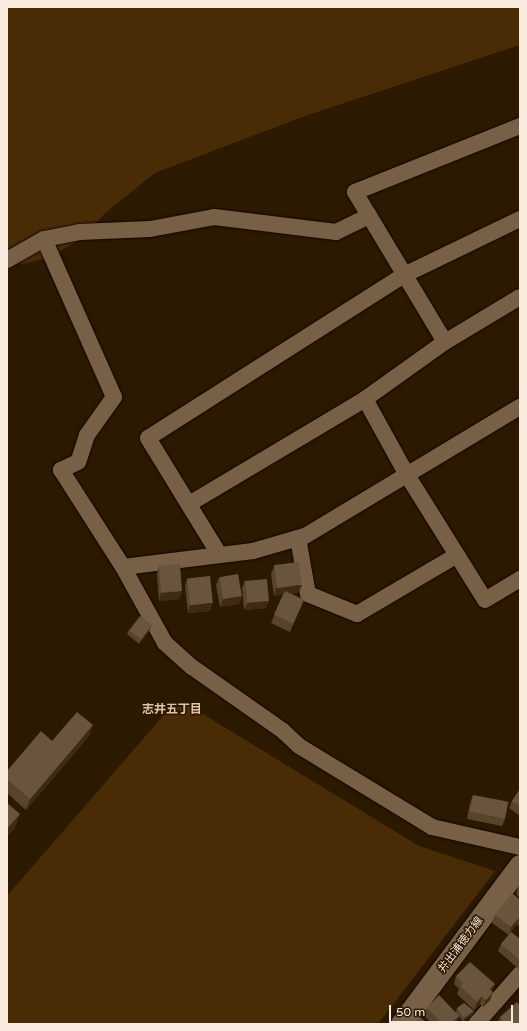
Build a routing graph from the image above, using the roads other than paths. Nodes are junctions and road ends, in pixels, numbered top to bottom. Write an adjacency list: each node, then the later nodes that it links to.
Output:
1 (520, 126): 2 (street)
2 (369, 216): 4 (street); 6 (street)
3 (520, 219): 6 (street)
4 (44, 239): 5 (street); 16 (street)
5 (7, 260)
6 (404, 276): 8 (street); 12 (street)
7 (520, 297): 8 (street)
8 (445, 342): 9 (street)
9 (365, 399): 11 (street); 12 (street)
10 (520, 407): 11 (street)
11 (407, 475): 13 (street); 15 (street)
12 (189, 504): 14 (street)
13 (298, 538): 14 (street); 15 (street)
14 (220, 554): 16 (street)
15 (457, 555): 17 (street)
16 (123, 567): 18 (street)
17 (520, 579)
18 (520, 847)
19 (520, 866): 21 (main road, 井出浦徳力線)
20 (520, 974): 22 (street)
21 (402, 1024)
22 (476, 1024)

